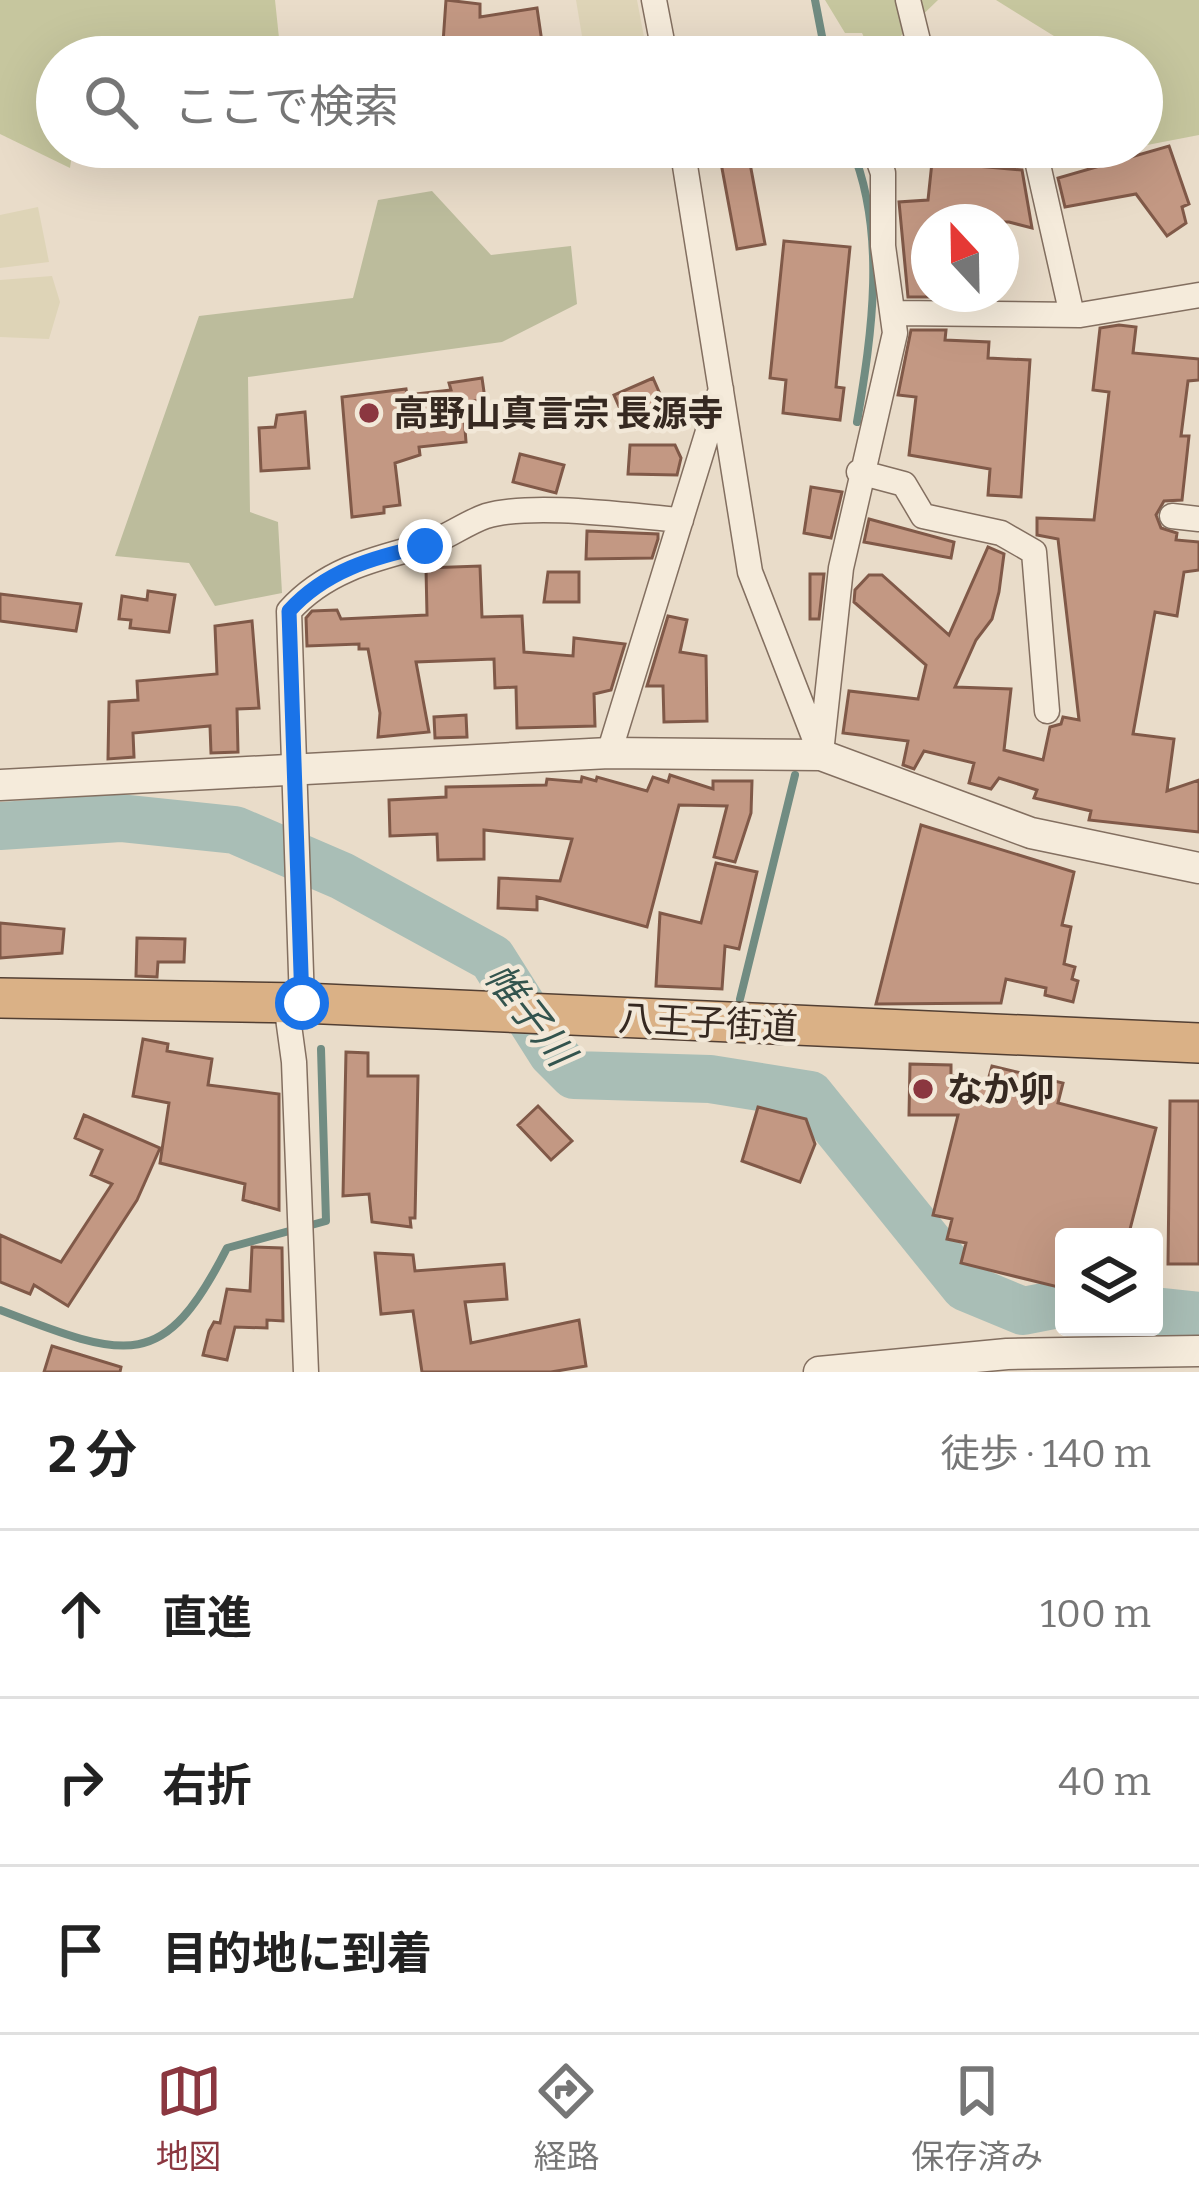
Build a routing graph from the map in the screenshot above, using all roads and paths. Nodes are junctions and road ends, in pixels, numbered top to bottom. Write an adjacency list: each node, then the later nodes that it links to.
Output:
1 (654, 0): 3 (street)
2 (908, 0): 4 (street)
3 (661, 36)
4 (917, 36)
5 (686, 168): 11 (street)
6 (881, 168): 9 (street)
7 (1039, 168): 10 (street)
8 (1199, 295): 10 (street)
9 (895, 314): 10 (street); 12 (street)
10 (1072, 315)
11 (723, 381): 15 (street); 18 (street)
12 (860, 472): 16 (street); 18 (street)
13 (1172, 516): 14 (street)
14 (1199, 518)
15 (681, 520): 17 (street); 19 (street)
16 (1047, 711)
17 (609, 753): 18 (street); 19 (street)
18 (821, 755): 21 (street)
19 (296, 771): 20 (street); 23 (street)
20 (0, 784)
21 (1199, 868)
22 (0, 998): 23 (highway, 八王子街道)
23 (294, 1003): 24 (highway, 八王子街道); 26 (street)
24 (1199, 1042)
25 (1199, 1351): 27 (street)
26 (305, 1372)
27 (819, 1372)

